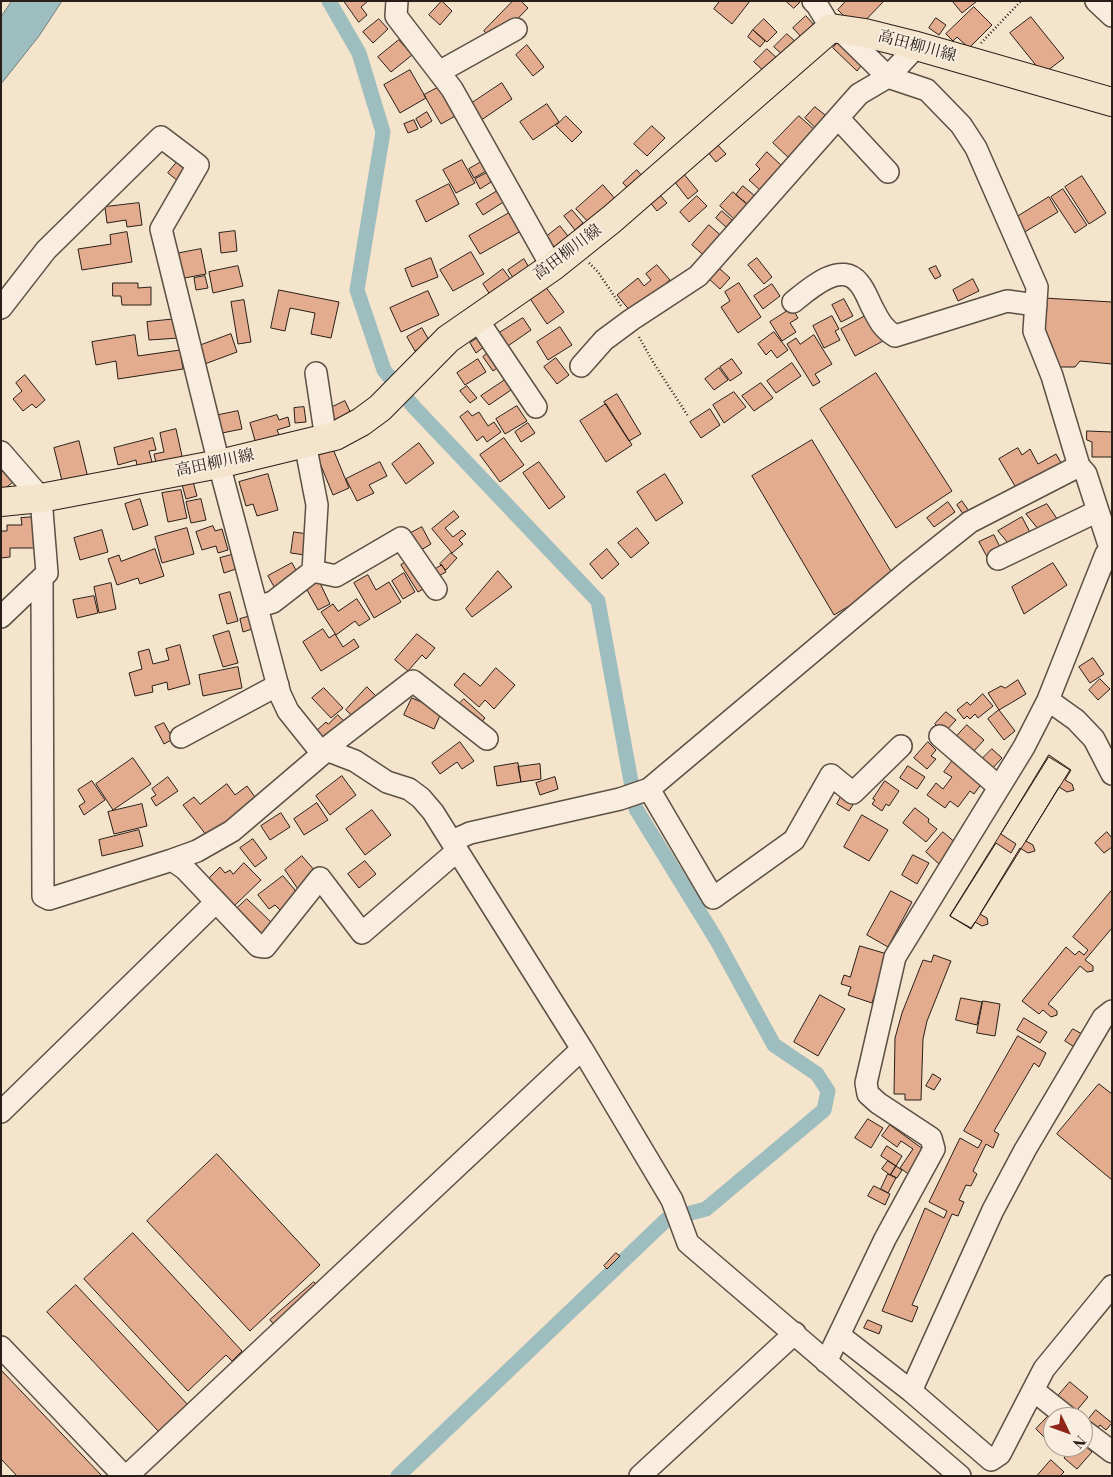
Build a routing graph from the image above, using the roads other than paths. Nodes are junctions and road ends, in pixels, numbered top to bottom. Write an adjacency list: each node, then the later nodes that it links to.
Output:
1 (397, 1): 8 (street)
2 (813, 1): 5 (street)
3 (1096, 1): 4 (street)
4 (1112, 16)
5 (835, 28): 7 (main road, 高田柳川線); 9 (street); 13 (main road, 高田柳川線)
6 (516, 29): 8 (street)
7 (917, 46): 9 (street); 10 (main road, 高田柳川線)
8 (439, 72): 13 (street)
9 (888, 77): 11 (street); 15 (street)
10 (1112, 102)
11 (838, 118): 12 (street); 18 (street)
12 (888, 172)
13 (552, 267): 17 (main road, 高田柳川線)
14 (793, 302): 15 (street)
15 (1036, 306): 24 (street)
16 (1, 308): 23 (street)
17 (477, 319): 20 (street); 21 (main road, 高田柳川線)
18 (581, 366)
19 (316, 372): 21 (street)
20 (536, 406)
21 (315, 441): 23 (main road, 高田柳川線); 30 (street)
22 (1, 452): 25 (street)
23 (219, 464): 25 (main road, 高田柳川線); 33 (street)
24 (1079, 466): 27 (street); 44 (street)
25 (41, 498): 26 (main road, 高田柳川線); 31 (street)
26 (1, 502)
27 (1098, 511): 28 (street); 29 (street)
28 (1110, 551): 36 (street)
29 (998, 559)
30 (313, 572): 32 (street); 33 (street)
31 (42, 579): 34 (street); 46 (street)
32 (436, 589)
33 (257, 607): 35 (street)
34 (1, 617)
35 (278, 684): 38 (street); 41 (street)
36 (1048, 700): 42 (street); 43 (street)
37 (940, 736): 43 (street)
38 (181, 737)
39 (487, 739): 41 (street)
40 (901, 746): 44 (street)
41 (326, 750): 45 (street); 46 (street)
42 (1112, 774)
43 (999, 788): 53 (street)
44 (649, 789): 45 (street)
45 (454, 846): 47 (street); 49 (street)
46 (172, 860): 47 (street)
47 (216, 903): 50 (street)
48 (1112, 1011): 57 (street)
49 (582, 1049): 52 (street); 61 (street)
50 (1, 1112)
51 (1112, 1286): 56 (street)
52 (794, 1333): 55 (street); 62 (street)
53 (839, 1335): 55 (street); 57 (street)
54 (1, 1347): 61 (street)
55 (826, 1362): 63 (street)
56 (1033, 1390): 57 (street); 58 (street)
57 (911, 1391)
58 (1054, 1407)
59 (1093, 1438): 60 (street)
60 (1112, 1452)
61 (126, 1476)
62 (640, 1476)
63 (960, 1476)

